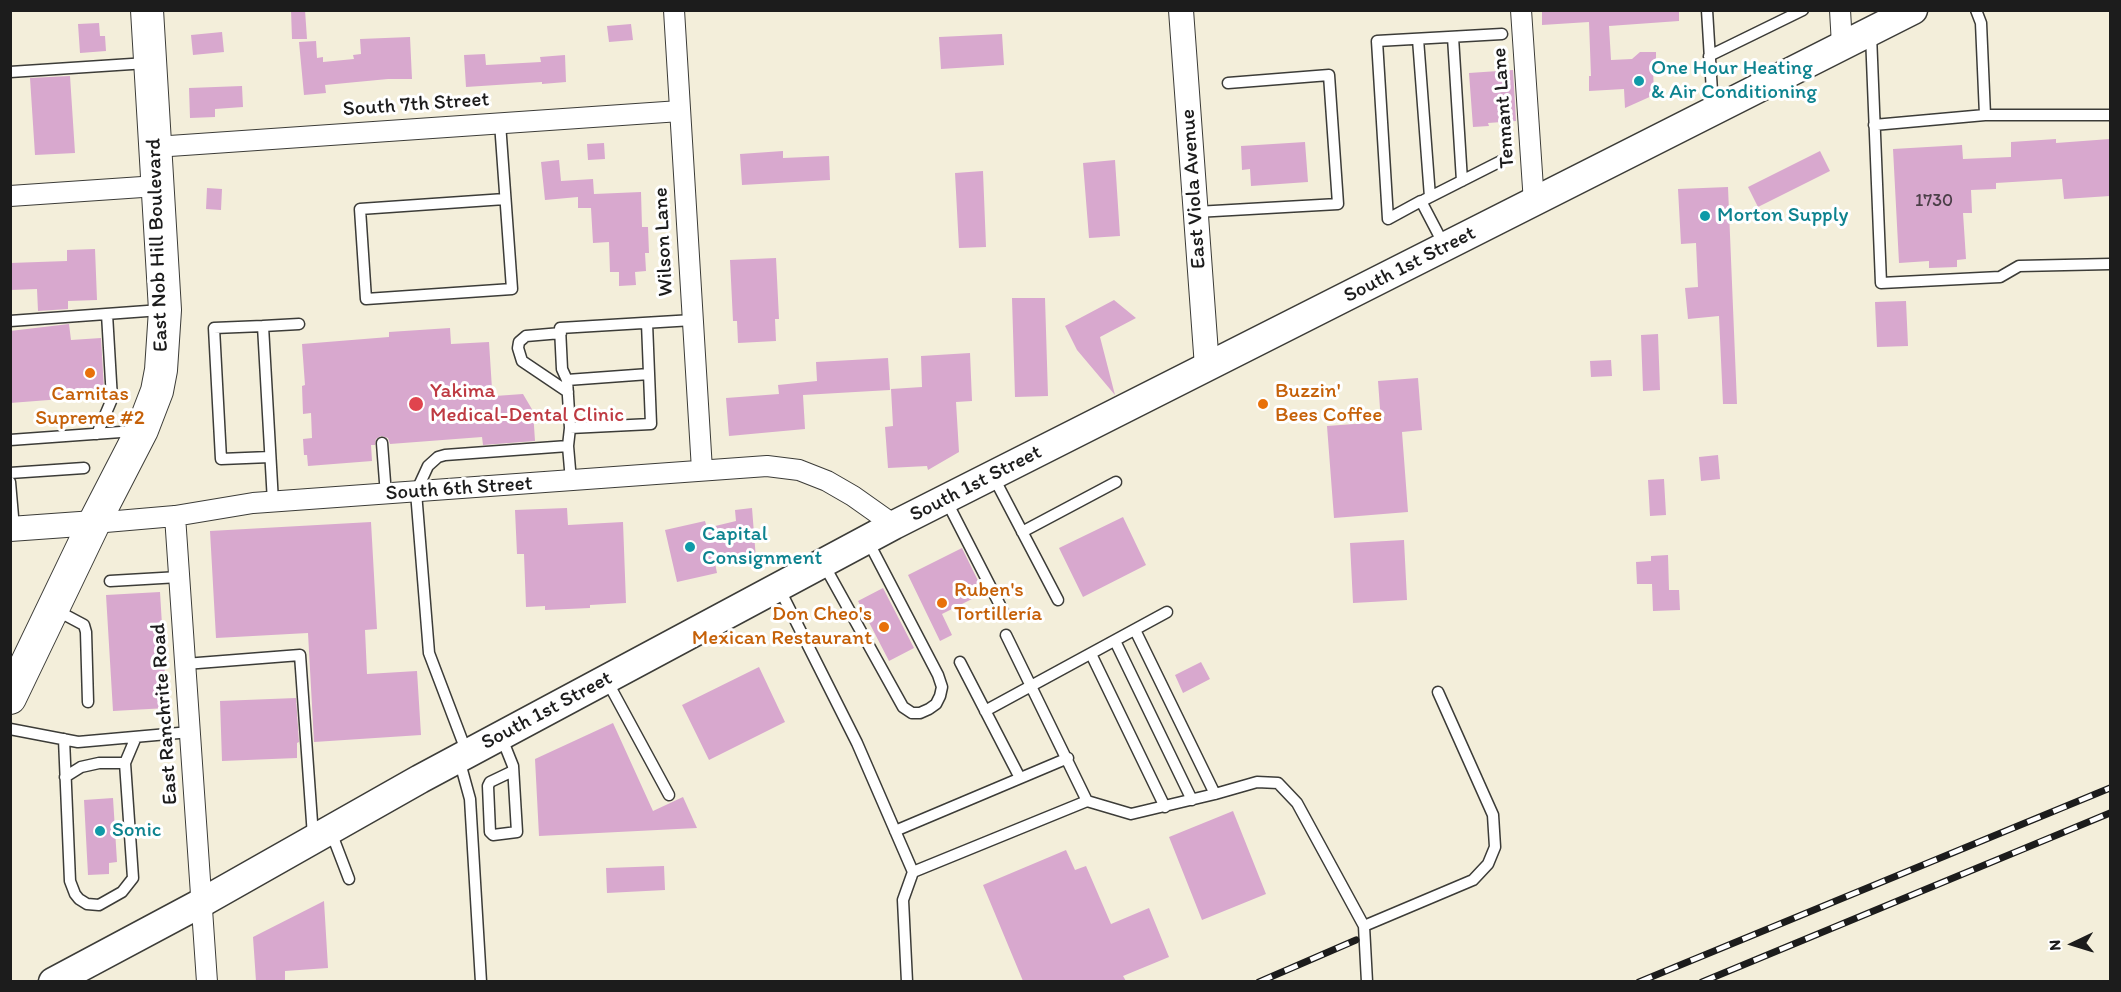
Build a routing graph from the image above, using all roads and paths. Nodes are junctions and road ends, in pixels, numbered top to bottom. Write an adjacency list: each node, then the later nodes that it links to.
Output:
1 (147, 10): 16 (main road, East Nob Hill Boulevard)
2 (675, 10): 19 (street, Wilson Lane)
3 (1181, 10): 33 (street, East Viola Avenue)
4 (1521, 10): 32 (street, Tennant Lane)
5 (1707, 10): 15 (lane)
6 (1803, 10): 15 (lane)
7 (1840, 10): 14 (street)
8 (1913, 10): 10 (main road, South 1st Street)
9 (1976, 10): 21 (lane)
10 (1871, 31): 14 (main road, South 1st Street); 24 (lane)
11 (1502, 34): 12 (lane)
12 (1454, 37): 13 (lane); 27 (lane)
13 (1418, 39): 31 (lane); 31 (lane)
14 (1842, 45): 20 (main road, South 1st Street)
15 (1709, 56): 20 (lane)
16 (150, 63): 17 (lane); 25 (main road, East Nob Hill Boulevard)
17 (10, 72)
18 (1228, 83): 33 (lane)
19 (681, 111): 23 (street, South 7th Street); 38 (street, Wilson Lane)
20 (1713, 111): 32 (main road, South 1st Street)
21 (1985, 115): 22 (lane); 24 (lane)
22 (2110, 115)
23 (500, 123): 25 (street, South 7th Street); 30 (lane)
24 (1874, 125): 35 (lane)
25 (155, 147): 28 (main road, East Nob Hill Boulevard)
26 (1501, 161): 27 (lane)
27 (1462, 181): 31 (lane)
28 (157, 186): 29 (street); 36 (main road, East Nob Hill Boulevard)
29 (10, 196)
30 (506, 199): 30 (lane)
31 (1426, 199): 34 (lane)
32 (1534, 203): 34 (main road, South 1st Street)
33 (1196, 212): 44 (street, East Viola Avenue)
34 (1445, 248): 44 (main road, South 1st Street)
35 (2110, 264)
36 (165, 310): 37 (lane); 49 (main road, East Nob Hill Boulevard)
37 (107, 314): 39 (lane); 50 (lane)
38 (693, 320): 40 (lane); 56 (street, Wilson Lane)
39 (10, 321)
40 (647, 323): 43 (lane); 45 (lane)
41 (299, 324): 42 (lane)
42 (263, 326): 54 (lane); 54 (lane)
43 (561, 333): 46 (lane); 47 (lane)
44 (1207, 367): 58 (main road, South 1st Street)
45 (649, 374): 46 (lane); 48 (lane)
46 (567, 380): 47 (lane)
47 (568, 392): 48 (lane)
48 (570, 428): 53 (lane)
49 (141, 430): 50 (lane); 67 (main road, East Nob Hill Boulevard)
50 (97, 434): 51 (lane)
51 (10, 440)
52 (382, 443): 63 (lane)
53 (568, 446): 59 (lane); 62 (lane)
54 (270, 457): 65 (lane)
55 (84, 468): 57 (lane)
56 (702, 470): 59 (street, South 6th Street); 68 (street, South 6th Street)
57 (10, 473)
58 (993, 475): 64 (main road, South 1st Street); 70 (lane)
59 (571, 481): 62 (street, South 6th Street)
60 (10, 482): 69 (lane)
61 (1116, 482): 70 (lane)
62 (416, 492): 63 (street, South 6th Street); 97 (lane)
63 (386, 495): 65 (street, South 6th Street)
64 (945, 499): 68 (main road, South 1st Street); 79 (lane)
65 (273, 502): 66 (street, South 6th Street)
66 (175, 516): 67 (street, South 6th Street); 73 (street, East Ranchrite Road)
67 (94, 523): 69 (street, South 6th Street); 77 (main road, East Nob Hill Boulevard)
68 (894, 525): 71 (main road, South 1st Street)
69 (12, 529)
70 (1022, 532): 76 (lane)
71 (867, 540): 72 (main road, South 1st Street); 72 (lane)
72 (823, 563): 75 (main road, South 1st Street)
73 (179, 577): 74 (lane); 85 (street, East Ranchrite Road)
74 (110, 581)
75 (778, 587): 86 (main road, South 1st Street); 108 (lane)
76 (1058, 600)
77 (53, 608): 89 (main road, East Nob Hill Boulevard); 90 (lane)
78 (1167, 612): 80 (lane)
79 (1005, 615)
80 (1135, 630): 82 (lane); 103 (lane)
81 (1006, 635): 87 (lane)
82 (1114, 641): 83 (lane); 105 (lane)
83 (1091, 654): 87 (lane); 107 (lane)
84 (960, 662): 91 (lane)
85 (185, 664): 93 (street, East Ranchrite Road); 109 (lane)
86 (606, 679): 94 (main road, South 1st Street); 104 (lane)
87 (1032, 686): 91 (lane); 98 (lane)
88 (1438, 692): 113 (lane)
89 (10, 698)
90 (88, 702)
91 (985, 711): 102 (lane)
92 (10, 729): 96 (lane)
93 (190, 732): 95 (lane); 112 (street, East Ranchrite Road)
94 (501, 736): 97 (main road, South 1st Street); 100 (lane)
95 (136, 737): 96 (lane); 99 (lane)
96 (64, 739): 101 (lane)
97 (463, 756): 109 (main road, South 1st Street); 116 (lane)
98 (1068, 758): 102 (lane); 106 (lane)
99 (125, 764): 101 (lane); 101 (lane)
100 (513, 771): 100 (lane)
101 (65, 777)
102 (1020, 778): 108 (lane)
103 (1215, 794): 105 (lane); 113 (lane)
104 (669, 795)
105 (1192, 800): 107 (lane)
106 (1087, 801): 107 (lane); 110 (lane)
107 (1165, 807)
108 (895, 831): 110 (lane)
109 (322, 835): 111 (lane); 112 (main road, South 1st Street)
110 (913, 872): 117 (lane)
111 (349, 879)
112 (201, 903): 114 (main road, South 1st Street); 115 (street, East Ranchrite Road)
113 (1364, 926): 118 (lane)
114 (53, 981)
115 (207, 981)
116 (481, 981)
117 (907, 981)
118 (1367, 981)

